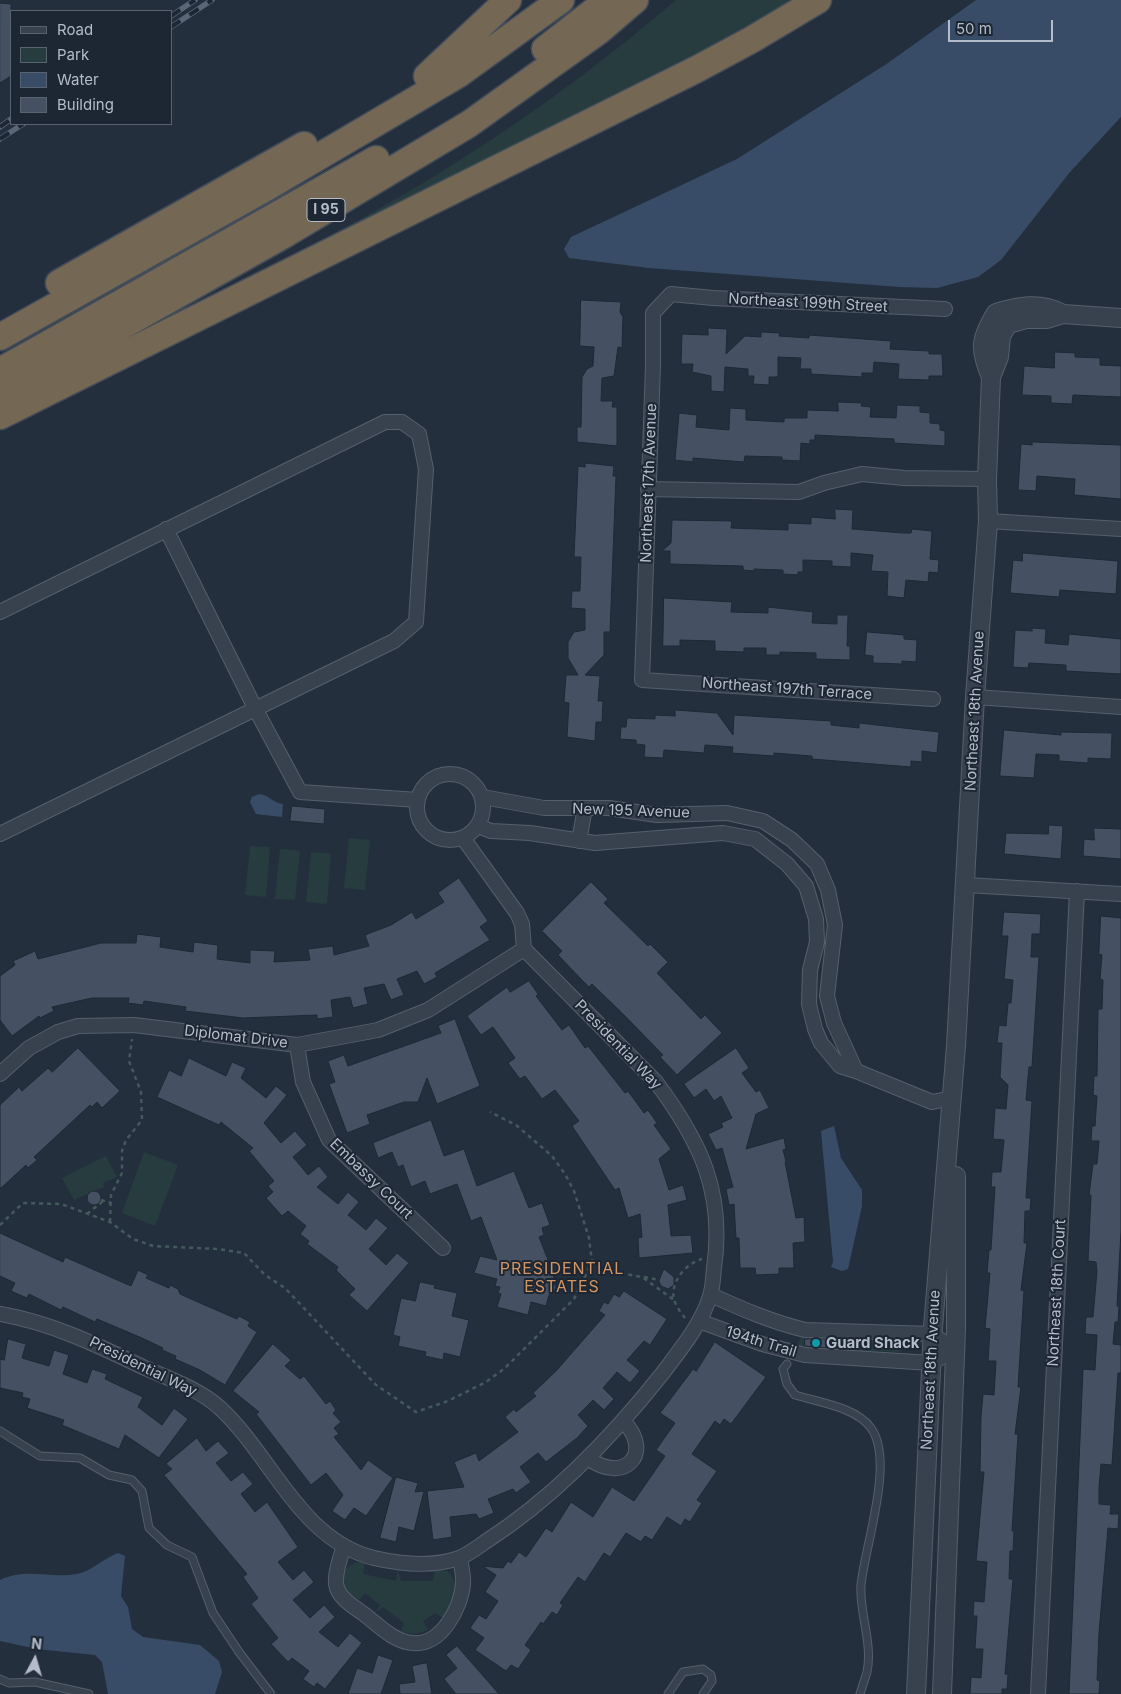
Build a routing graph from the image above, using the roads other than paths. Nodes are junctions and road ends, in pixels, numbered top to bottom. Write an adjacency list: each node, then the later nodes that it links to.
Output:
1 (508, 0): 7 (highway)
2 (534, 0): 7 (highway)
3 (561, 0): 12 (highway)
4 (608, 0): 13 (highway)
5 (635, 0): 14 (highway, I 95)
6 (818, 0): 15 (highway)
7 (427, 76): 10 (highway)
8 (671, 294): 9 (street, Northeast 199th Street); 17 (street, Northeast 17th Avenue)
9 (945, 309)
10 (0, 316)
11 (1121, 318): 16 (street, Northeast 18th Avenue)
12 (0, 337)
13 (0, 371)
14 (0, 395)
15 (0, 416)
16 (987, 479): 17 (street); 18 (street, Northeast 18th Avenue)
17 (648, 489): 22 (street, Northeast 17th Avenue)
18 (988, 521): 20 (street); 23 (street, Northeast 18th Avenue)
19 (166, 529): 21 (street); 26 (street); 26 (street)
20 (1121, 529)
21 (0, 612)
22 (642, 680): 24 (street, Northeast 197th Terrace)
23 (975, 697): 25 (street); 34 (street, Northeast 18th Avenue)
24 (933, 699)
25 (1121, 708)
26 (256, 710): 28 (street); 31 (street)
27 (483, 797): 28 (street); 29 (street, New 195 Avenue); 30 (street)
28 (418, 800): 32 (street)
29 (585, 808): 33 (street); 40 (street, New 195 Avenue)
30 (478, 826): 32 (street); 33 (street, New 195 Avenue)
31 (0, 834)
32 (463, 838): 37 (street)
33 (579, 841): 40 (street, New 195 Avenue)
34 (966, 885): 35 (street); 39 (street, Northeast 18th Avenue)
35 (1076, 891): 36 (street); 66 (street, Northeast 18th Court)
36 (1121, 894)
37 (524, 949): 38 (street, Diplomat Drive); 44 (street, Presidential Way)
38 (297, 1045): 41 (street, Diplomat Drive); 43 (street, Embassy Court)
39 (956, 1046): 42 (street, Northeast 18th Avenue); 50 (street, Northeast 18th Avenue)
40 (856, 1071): 42 (street, New 195 Avenue)
41 (0, 1074)
42 (952, 1098): 48 (street, Northeast 18th Avenue)
43 (443, 1248)
44 (711, 1295): 46 (street, Presidential Way); 47 (street, 194th Trail)
45 (0, 1314): 56 (street, Presidential Way)
46 (698, 1324): 49 (street, 194th Trail); 53 (street, Presidential Way)
47 (787, 1326): 48 (street, 194th Trail); 49 (street)
48 (932, 1334): 50 (street); 51 (street, Northeast 18th Avenue)
49 (783, 1350): 51 (street, 194th Trail)
50 (955, 1350): 51 (street); 65 (street, Northeast 18th Avenue)
51 (931, 1363): 64 (street, Northeast 18th Avenue)
52 (787, 1364): 63 (lane)
53 (624, 1422): 55 (street, Presidential Way); 55 (street)
54 (0, 1431): 60 (lane)
55 (588, 1458): 57 (street, Presidential Way)
56 (344, 1547): 57 (street, Presidential Way); 57 (street)
57 (460, 1558)
58 (0, 1679): 59 (lane)
59 (89, 1694)
60 (271, 1694)
61 (668, 1694): 62 (lane)
62 (703, 1694)
63 (860, 1694)
64 (916, 1694)
65 (942, 1694)
66 (1038, 1694)

